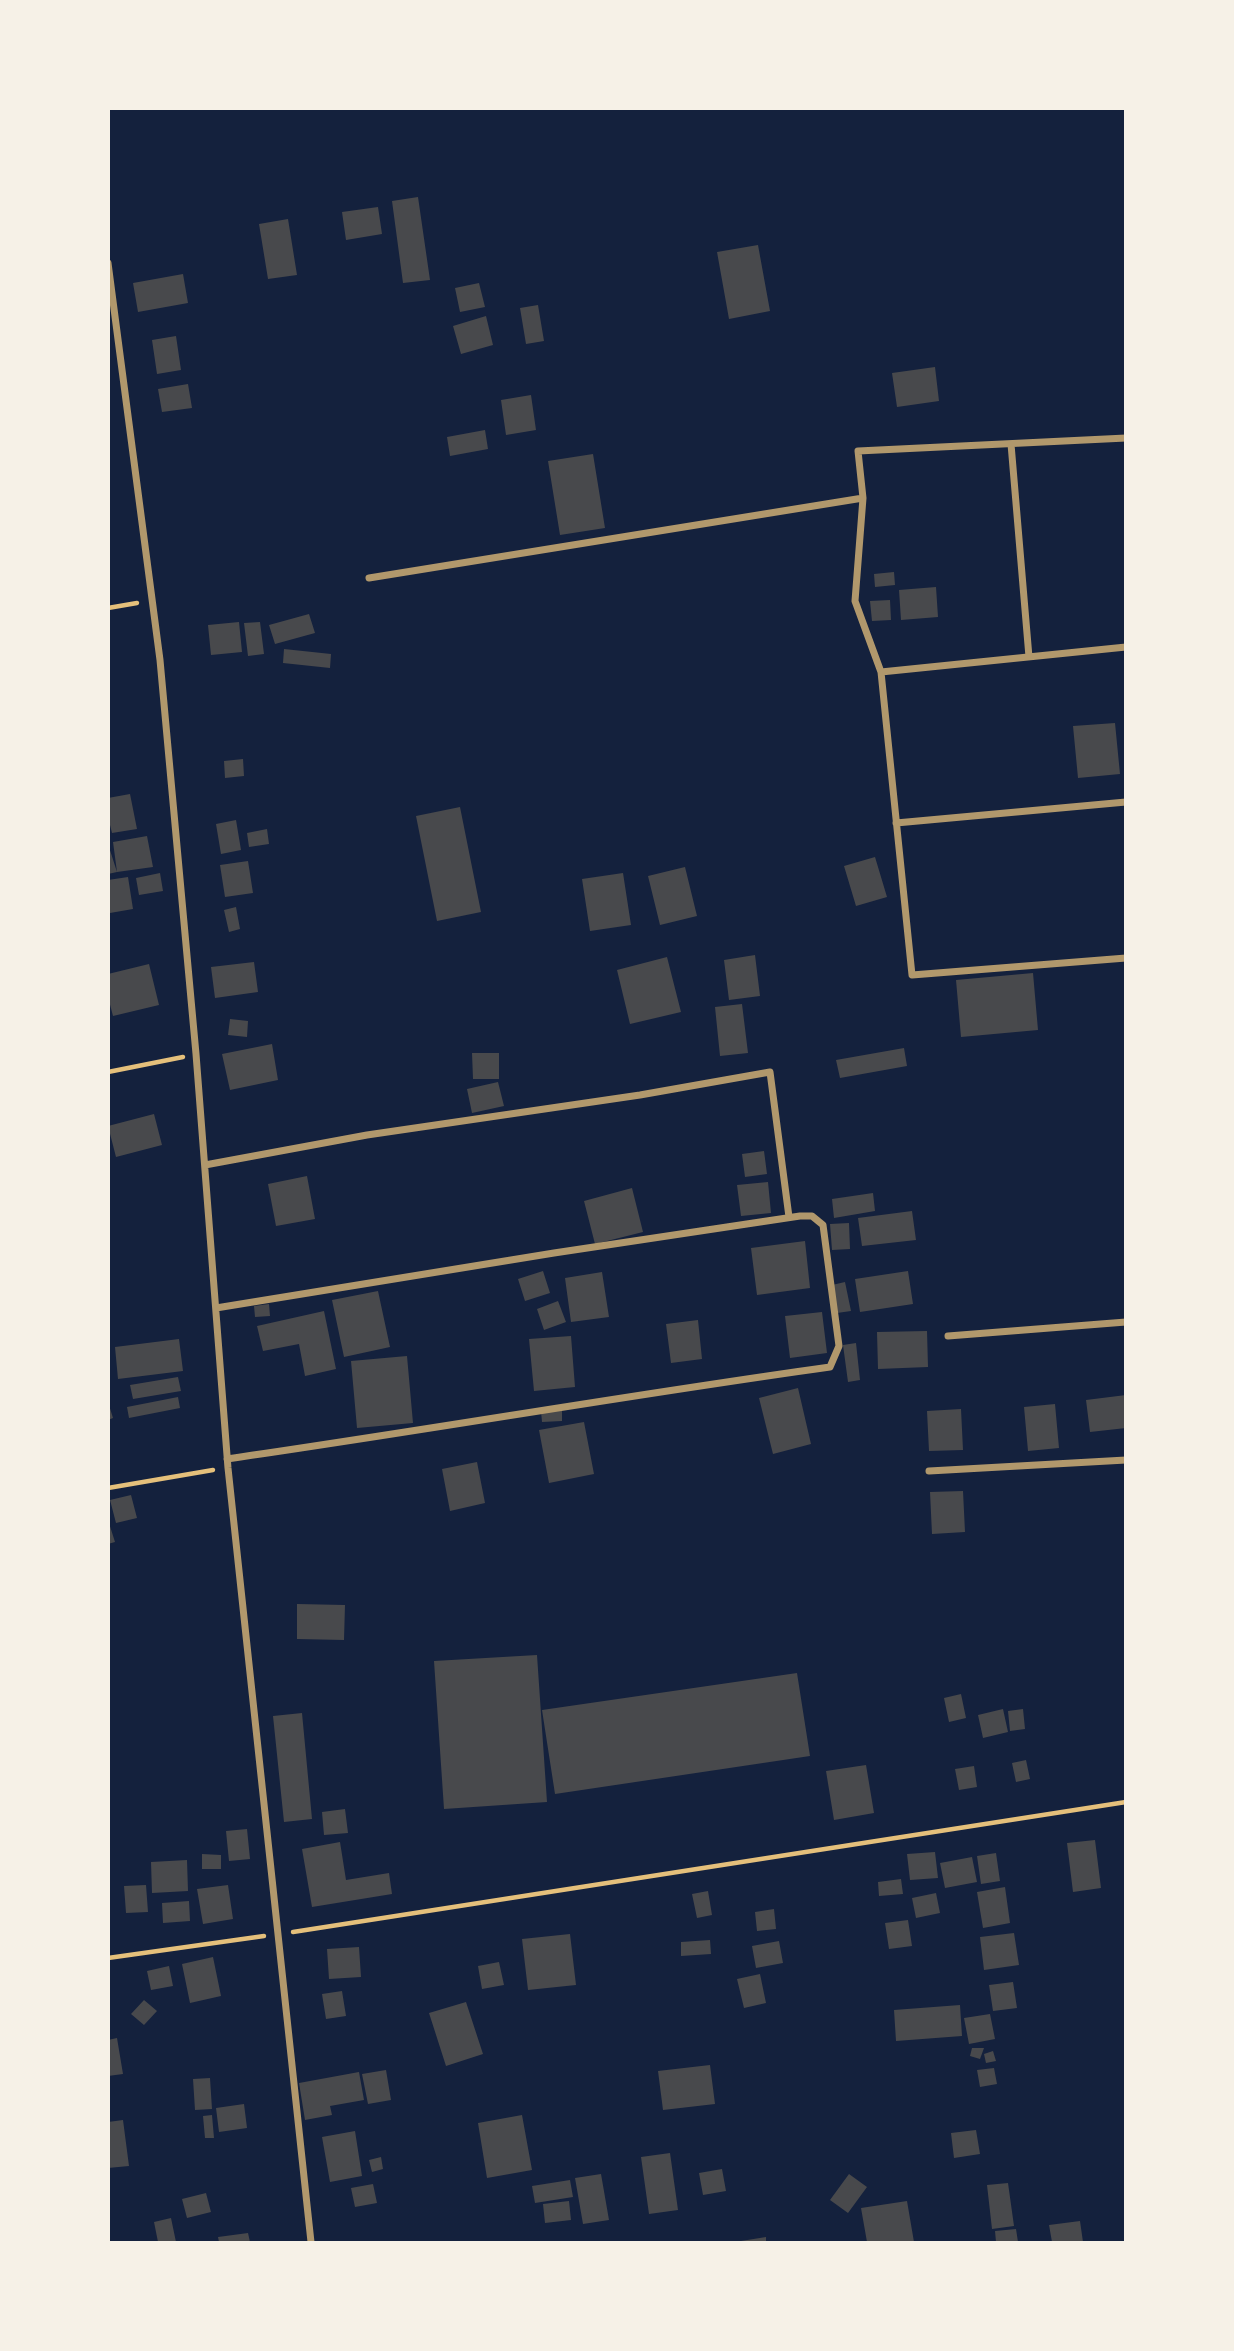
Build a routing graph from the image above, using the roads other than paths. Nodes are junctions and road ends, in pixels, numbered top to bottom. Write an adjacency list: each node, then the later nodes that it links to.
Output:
1 (108, 263): 12 (street)
2 (1125, 438): 3 (street)
3 (1011, 444): 4 (street); 7 (street)
4 (863, 498): 5 (street); 8 (street)
5 (369, 578)
6 (1125, 647): 7 (street)
7 (1029, 657): 8 (street)
8 (881, 672): 10 (street)
9 (1125, 802): 10 (street)
10 (896, 823): 11 (street)
11 (1125, 958)
12 (205, 1165): 13 (street); 14 (street)
13 (789, 1217): 14 (street); 17 (street)
14 (216, 1308): 17 (street)
15 (1125, 1322): 16 (street)
16 (948, 1336)
17 (227, 1459): 20 (street)
18 (1125, 1461): 19 (street)
19 (929, 1471)
20 (311, 2242)

